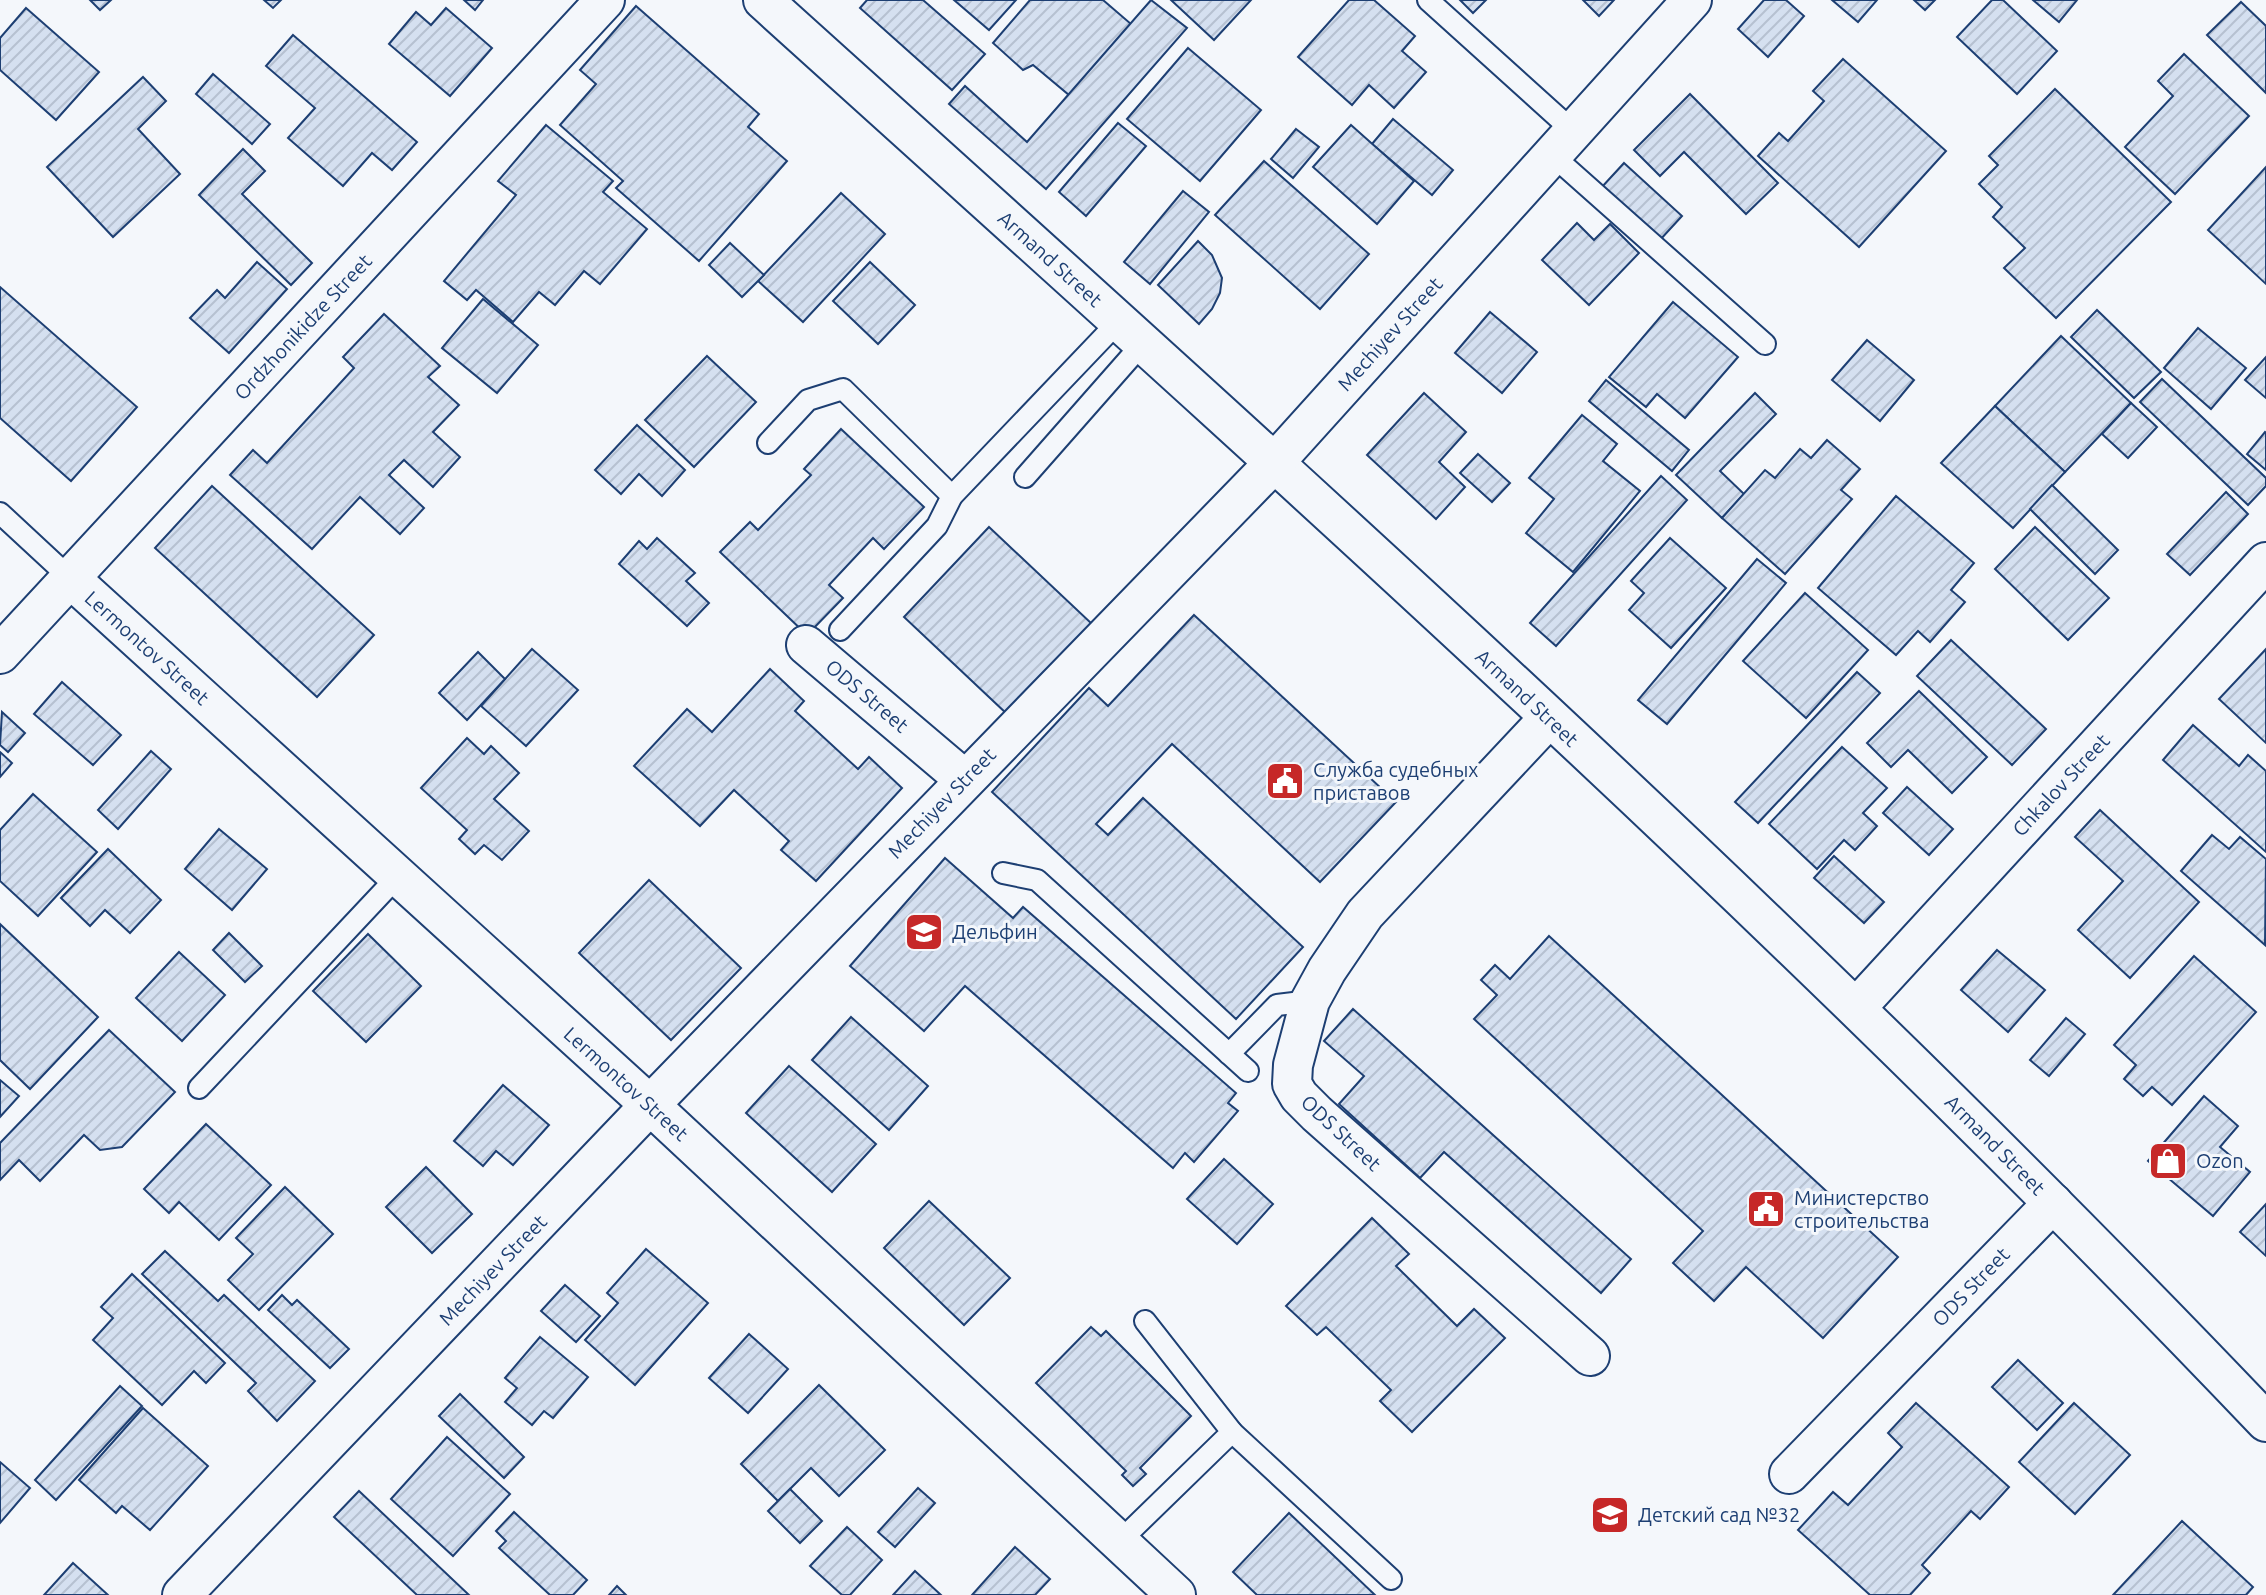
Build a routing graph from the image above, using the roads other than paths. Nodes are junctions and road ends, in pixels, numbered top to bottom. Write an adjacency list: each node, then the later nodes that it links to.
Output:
1 (605, 0): 14 (street, Ordzhonikidze Street)
2 (763, 0): 6 (street, Armand Street)
3 (1428, 0): 5 (lane)
4 (1692, 0): 5 (street, Mechiyev Street)
5 (1562, 142): 7 (lane); 9 (street, Mechiyev Street)
6 (1131, 332): 9 (street, Armand Street); 10 (lane); 11 (lane)
7 (1765, 344)
8 (768, 443): 11 (lane)
9 (1275, 462): 18 (street, Armand Street); 19 (street, Mechiyev Street)
10 (1025, 477)
11 (952, 496): 15 (lane)
12 (0, 513): 14 (lane)
13 (2266, 562): 23 (street, Chkalov Street)
14 (70, 578): 17 (street, Ordzhonikidze Street); 21 (street, Lermontov Street)
15 (840, 630)
16 (806, 645): 19 (street, ODS Street)
17 (0, 654)
18 (1549, 718): 22 (street, ODS Street); 23 (street, Armand Street)
19 (964, 779): 27 (street, Mechiyev Street)
20 (1003, 873): 24 (lane)
21 (398, 876): 26 (lane); 27 (street, Lermontov Street)
22 (1310, 1001): 24 (lane); 30 (street, ODS Street)
23 (1857, 1007): 28 (street, Armand Street)
24 (1229, 1054): 25 (lane)
25 (1248, 1071)
26 (199, 1088)
27 (650, 1105): 34 (street, Lermontov Street); 36 (street, Mechiyev Street)
28 (2053, 1203): 31 (street, Armand Street); 33 (street, ODS Street)
29 (1145, 1321): 32 (lane)
30 (1590, 1356)
31 (2266, 1422)
32 (1232, 1432): 34 (lane); 35 (lane)
33 (1789, 1474)
34 (1119, 1542): 37 (street, Lermontov Street)
35 (1391, 1579)
36 (182, 1595)
37 (1176, 1595)

